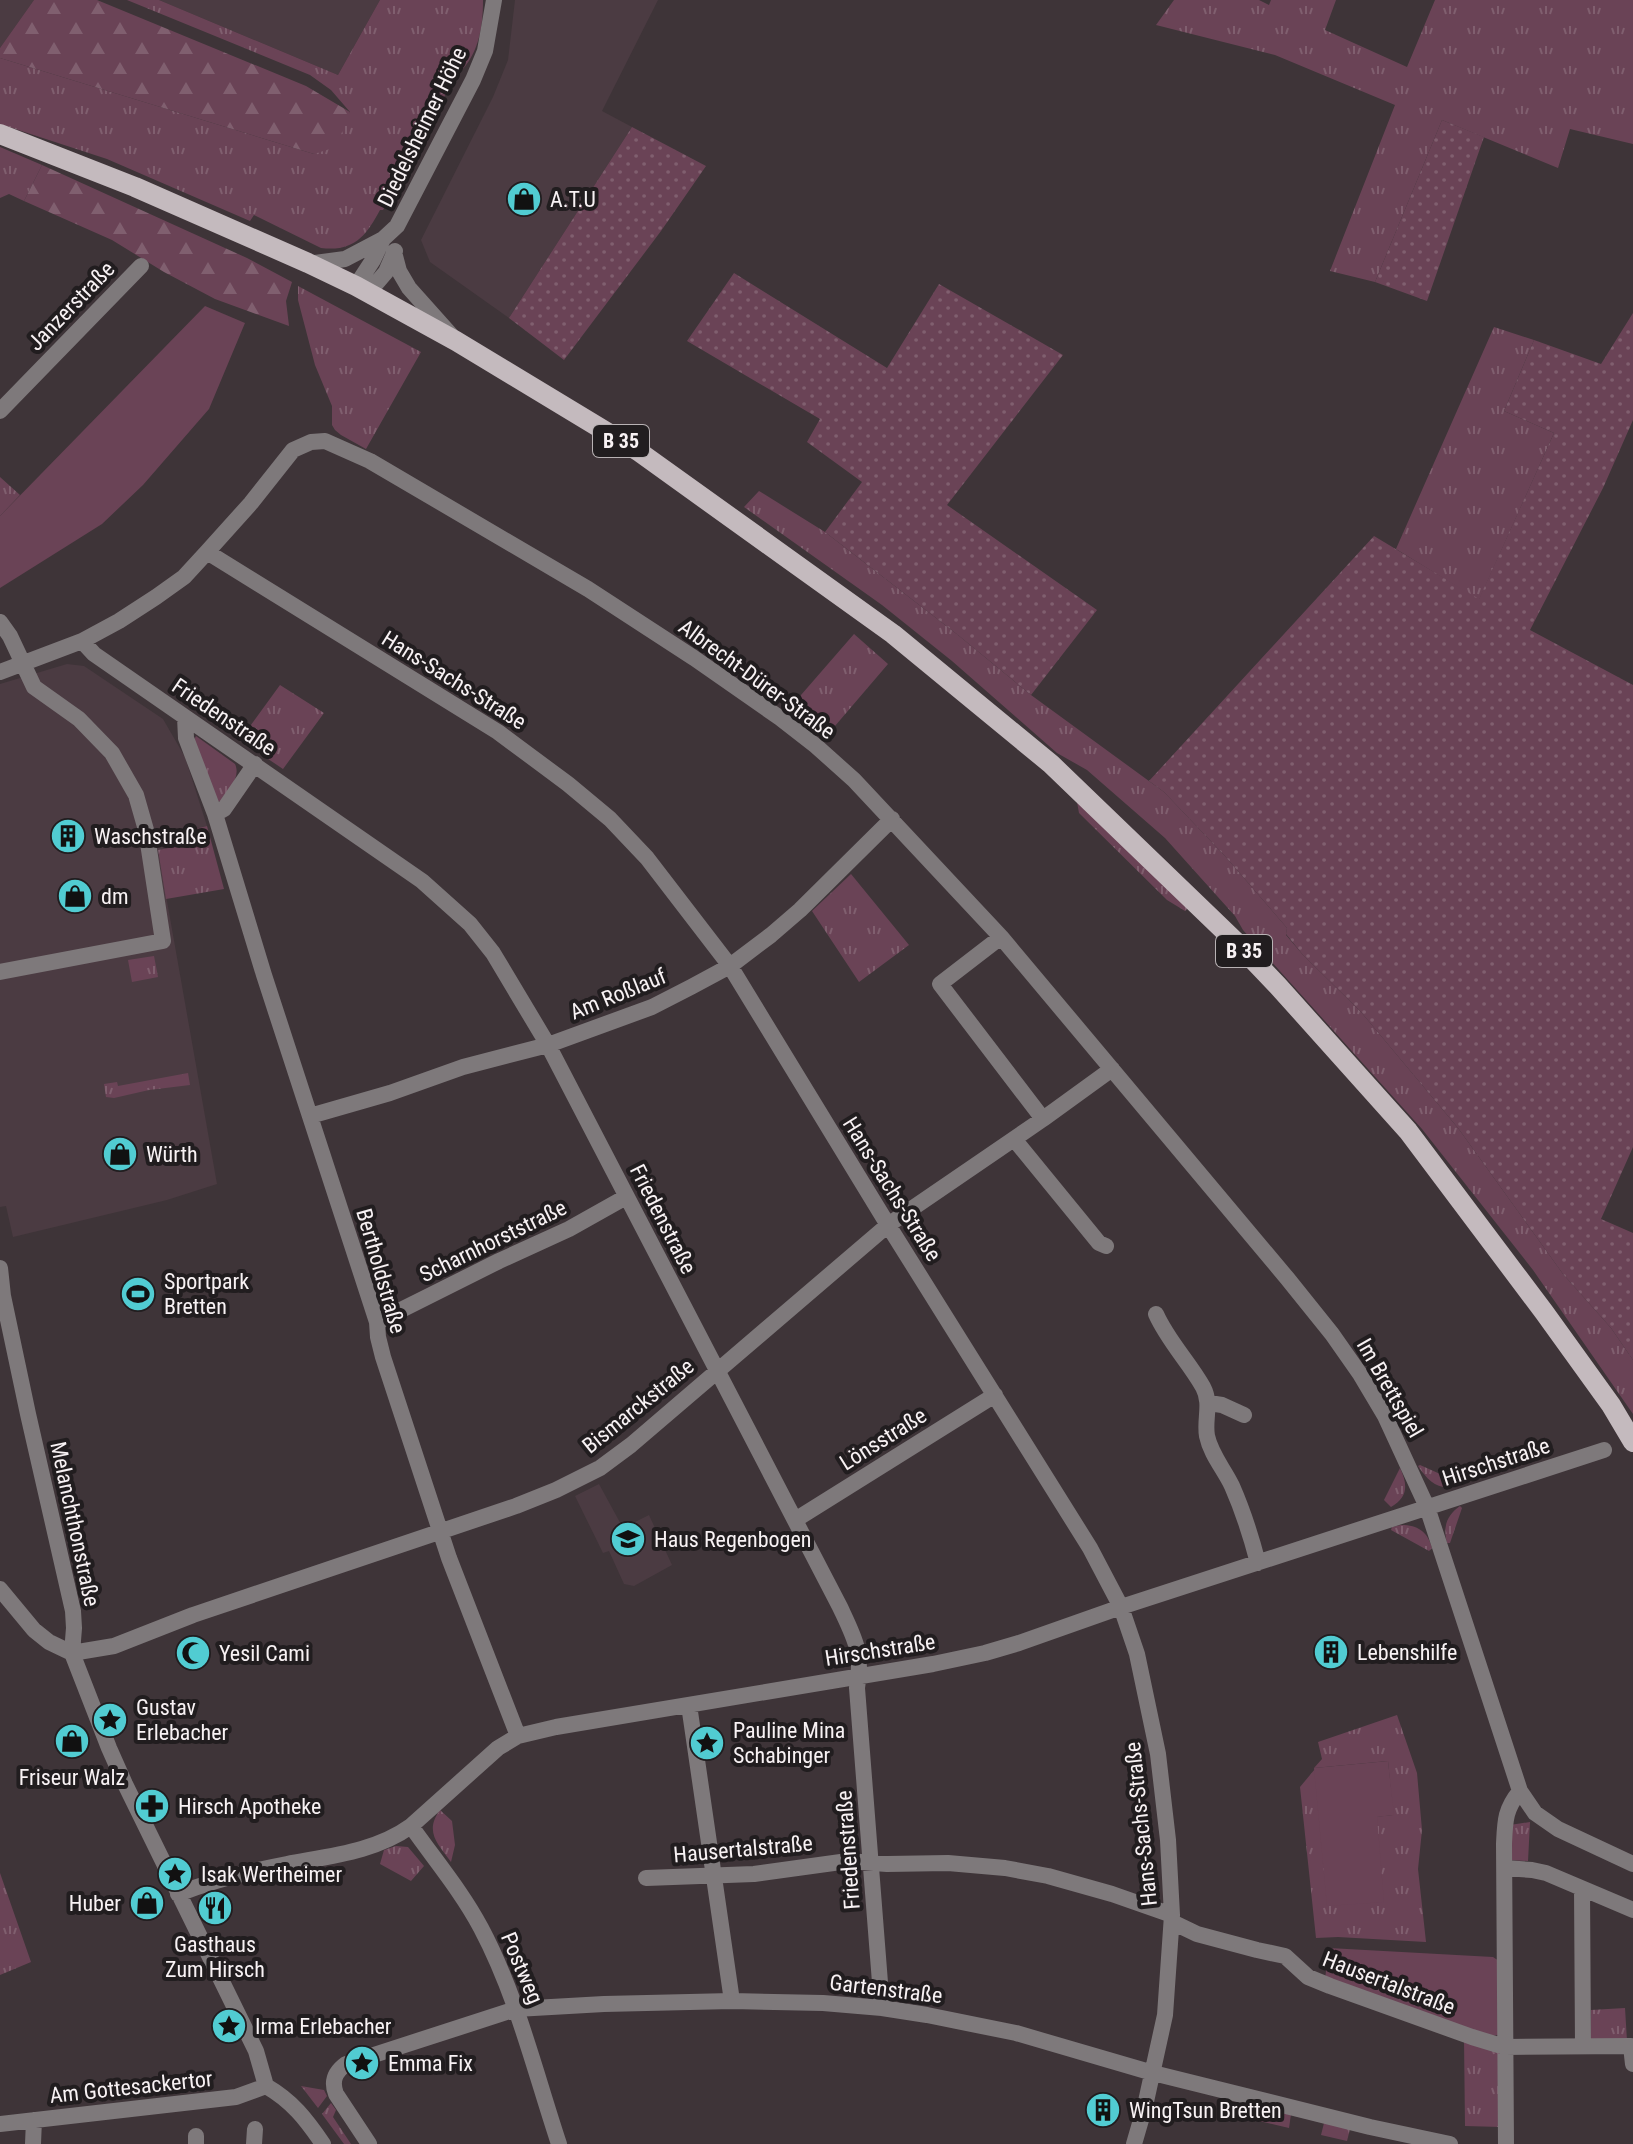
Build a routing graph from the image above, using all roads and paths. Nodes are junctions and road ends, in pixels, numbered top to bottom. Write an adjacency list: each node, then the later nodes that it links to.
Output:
1 (494, 0): 3 (street, Diedelsheimer Höhe)
2 (0, 134): 6 (main road, B 35)
3 (397, 226): 4 (street); 5 (street)
4 (383, 239): 6 (street); 8 (street)
5 (394, 252): 8 (street); 9 (street)
6 (311, 263): 8 (main road, B 35)
7 (141, 266): 10 (street, Janzerstraße)
8 (362, 290): 9 (main road, B 35)
9 (456, 341): 38 (main road, B 35)
10 (0, 411)
11 (207, 552): 13 (street); 19 (street, Albrecht-Dürer-Straße); 21 (street, Hans-Sachs-Straße)
12 (0, 622): 14 (street)
13 (82, 641): 14 (street); 16 (street, Friedenstraße)
14 (24, 663): 15 (street); 22 (street)
15 (0, 672)
16 (185, 717): 17 (street, Friedenstraße); 18 (street, Bertholdstraße)
17 (255, 764): 18 (street); 23 (street, Friedenstraße)
18 (215, 814): 25 (street, Bertholdstraße)
19 (892, 819): 20 (street, Albrecht-Dürer-Straße); 21 (street, Am Roßlauf)
20 (1001, 937): 24 (street, Albrecht-Dürer-Straße); 26 (street)
21 (730, 966): 23 (street, Am Roßlauf); 29 (street, Hans-Sachs-Straße)
22 (0, 972)
23 (548, 1045): 25 (street, Am Roßlauf); 28 (street, Friedenstraße)
24 (1112, 1069): 26 (street, Bismarckstraße); 40 (street, Im Brettspiel)
25 (310, 1116): 33 (street, Bertholdstraße)
26 (1043, 1119): 27 (street, Bismarckstraße)
27 (1014, 1139): 29 (street, Bismarckstraße); 30 (street)
28 (626, 1197): 33 (street, Scharnhorststraße); 34 (street, Friedenstraße)
29 (888, 1225): 34 (street, Bismarckstraße); 35 (street, Hans-Sachs-Straße)
30 (1106, 1246)
31 (0, 1268): 46 (street, Melanchthonstraße)
32 (1156, 1314): 36 (street)
33 (377, 1322): 42 (street, Bertholdstraße)
34 (717, 1369): 41 (street, Friedenstraße); 42 (street, Bismarckstraße)
35 (995, 1395): 41 (street, Lönsstraße); 45 (street, Hans-Sachs-Straße)
36 (1209, 1403): 37 (street); 43 (street)
37 (1244, 1415)
38 (1629, 1436)
39 (1604, 1450): 40 (street, Hirschstraße)
40 (1427, 1507): 43 (street, Hirschstraße); 50 (street, Im Brettspiel)
41 (795, 1520): 47 (street, Friedenstraße)
42 (440, 1532): 46 (street, Bismarckstraße); 49 (street, Bertholdstraße)
43 (1258, 1563): 45 (street, Hirschstraße)
44 (0, 1589): 46 (street)
45 (1121, 1607): 47 (street, Hirschstraße); 60 (street, Hans-Sachs-Straße)
46 (72, 1653): 58 (street, Melanchthonstraße)
47 (859, 1676): 48 (street, Hirschstraße); 52 (street, Friedenstraße)
48 (689, 1705): 49 (street, Hirschstraße); 55 (street)
49 (518, 1736): 51 (street, Hirschstraße)
50 (1520, 1791): 53 (street, Im Brettspiel); 54 (street)
51 (411, 1826): 58 (street, Hirschstraße); 63 (street, Postweg)
52 (870, 1863): 55 (street, Hausertalstraße); 60 (street, Hausertalstraße); 62 (street, Friedenstraße)
53 (1633, 1864)
54 (1505, 1868): 57 (street); 65 (street)
55 (714, 1876): 56 (street, Hausertalstraße); 61 (street)
56 (646, 1878)
57 (1582, 1889): 59 (street); 64 (street)
58 (178, 1894): 68 (street, Melanchthonstraße)
59 (1633, 1910)
60 (1172, 1919): 65 (street, Hausertalstraße); 67 (street, Hans-Sachs-Straße)
61 (732, 2001): 62 (street, Gartenstraße); 63 (street, Gartenstraße)
62 (882, 2008): 67 (street, Gartenstraße)
63 (516, 2009): 73 (street, Gartenstraße); 74 (street, Postweg)
64 (1583, 2046): 65 (street); 66 (street)
65 (1505, 2047): 77 (street)
66 (1633, 2064)
67 (1153, 2073): 75 (street, Hans-Sachs-Straße); 76 (street, Gartenstraße)
68 (266, 2086): 69 (street, Am Gottesackertor); 72 (street)
69 (34, 2120): 70 (street, Am Gottesackertor); 71 (street)
70 (0, 2124)
71 (33, 2144)
72 (323, 2144)
73 (369, 2144)
74 (559, 2144)
75 (1134, 2144)
76 (1450, 2144)
77 (1506, 2144)

